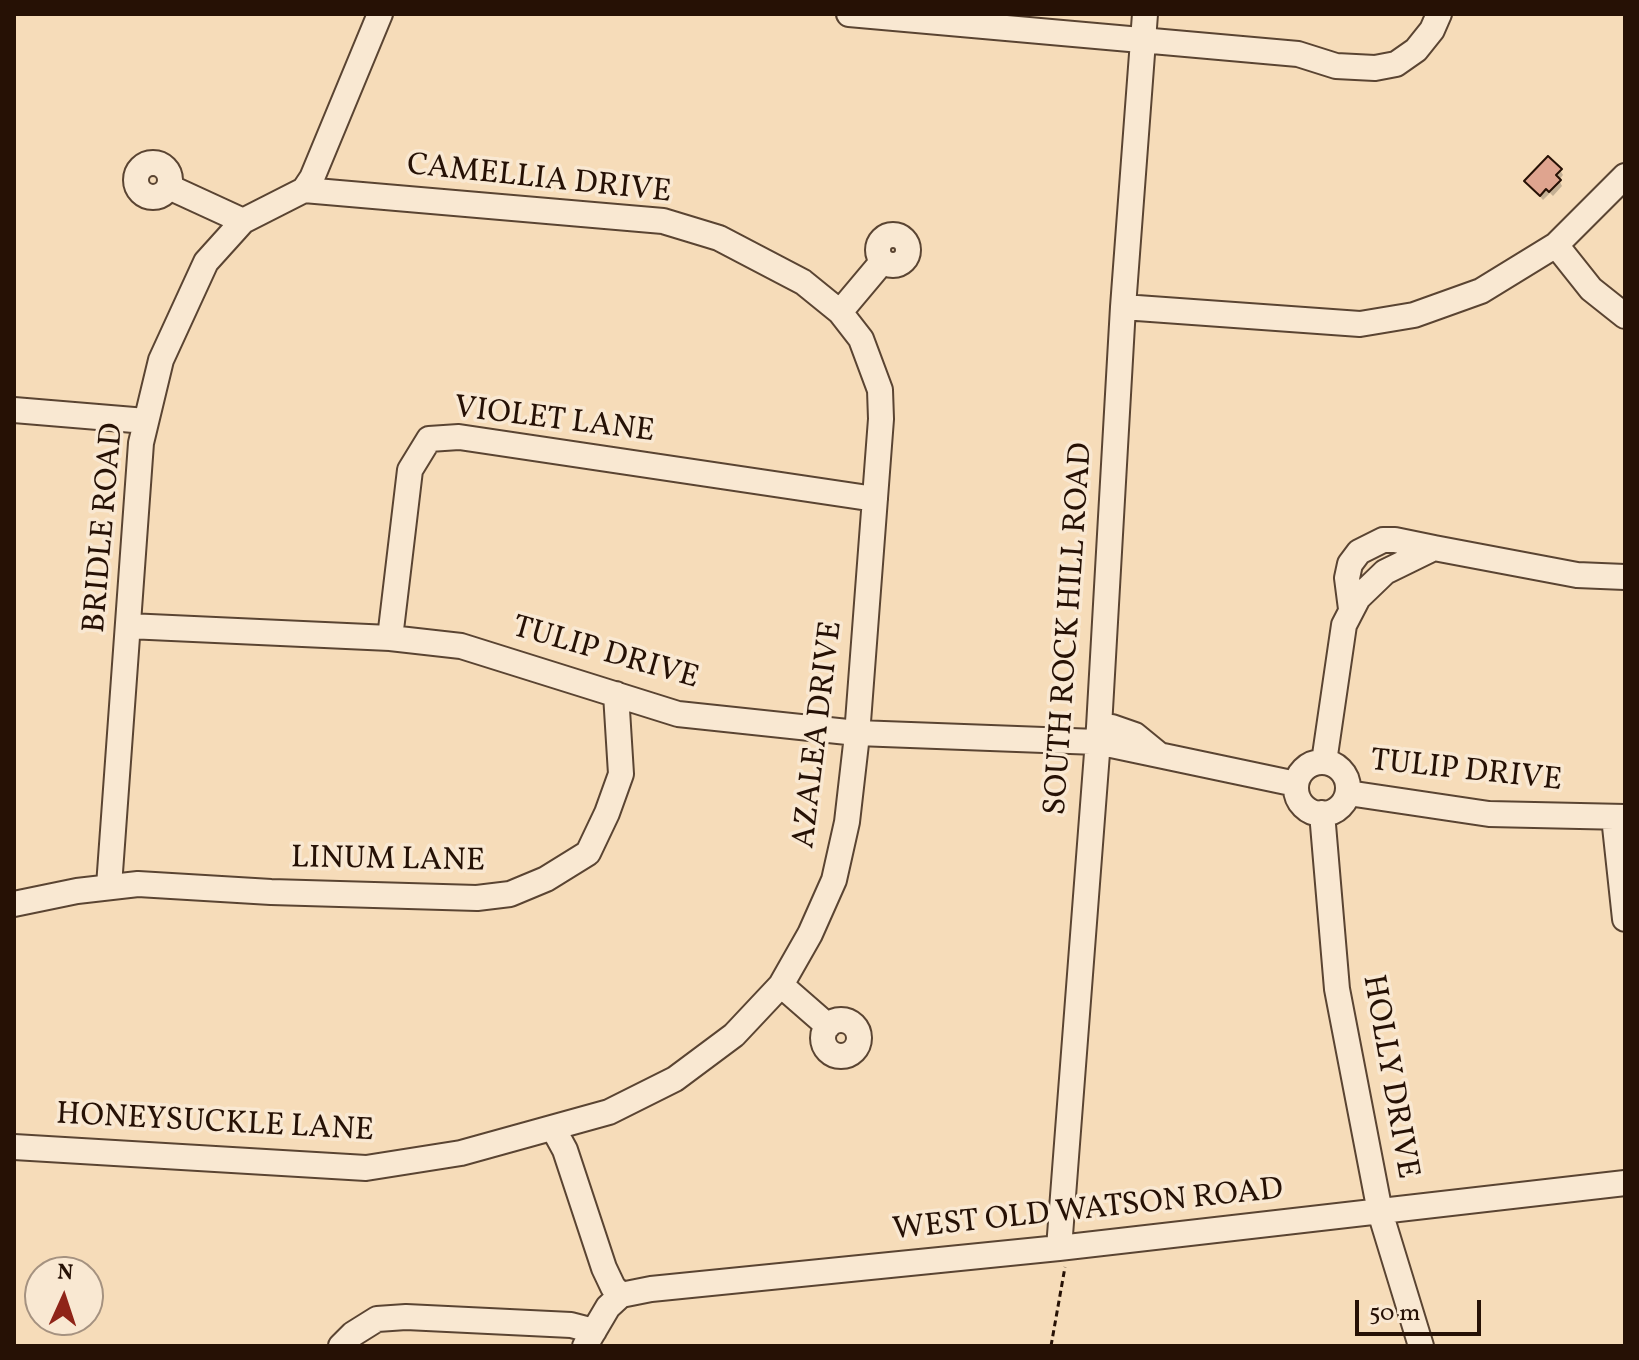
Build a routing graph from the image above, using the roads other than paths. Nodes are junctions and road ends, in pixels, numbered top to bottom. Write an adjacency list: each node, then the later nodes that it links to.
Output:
1 (380, 14): 8 (street)
2 (849, 14): 5 (street)
3 (1145, 14): 5 (street, SOUTH ROCK HILL ROAD)
4 (1439, 14): 5 (street)
5 (1143, 41): 12 (street, SOUTH ROCK HILL ROAD)
6 (1625, 176): 10 (street)
7 (169, 187): 9 (street)
8 (304, 190): 9 (street, BRIDLE ROAD); 13 (street, CAMELLIA DRIVE)
9 (243, 221): 16 (street, BRIDLE ROAD)
10 (1556, 245): 12 (street); 14 (street)
11 (882, 262): 13 (street)
12 (1123, 307): 23 (street, SOUTH ROCK HILL ROAD)
13 (840, 312): 17 (street, AZALEA DRIVE)
14 (1625, 316)
15 (14, 410): 16 (street)
16 (146, 421): 19 (street, BRIDLE ROAD)
17 (875, 499): 20 (street, VIOLET LANE); 22 (street, AZALEA DRIVE)
18 (1625, 577): 24 (street)
19 (128, 626): 20 (street, TULIP DRIVE); 29 (street, BRIDLE ROAD)
20 (390, 638): 21 (street, TULIP DRIVE)
21 (616, 694): 22 (street, TULIP DRIVE); 29 (street, LINUM LANE)
22 (857, 733): 23 (street, TULIP DRIVE); 32 (street, AZALEA DRIVE)
23 (1098, 735): 25 (street, TULIP DRIVE); 38 (street, SOUTH ROCK HILL ROAD)
24 (1324, 762): 25 (street, TULIP DRIVE); 26 (street, TULIP DRIVE)
25 (1296, 784): 27 (street)
26 (1348, 793): 27 (street, TULIP DRIVE); 28 (street, TULIP DRIVE)
27 (1322, 813): 37 (street, HOLLY DRIVE)
28 (1620, 817): 31 (street)
29 (109, 886): 30 (street, LINUM LANE)
30 (14, 904)
31 (1625, 919)
32 (781, 985): 33 (street); 34 (street, AZALEA DRIVE)
33 (828, 1026)
34 (553, 1128): 35 (street, HONEYSUCKLE LANE); 39 (street)
35 (14, 1147)
36 (1625, 1183): 37 (street, WEST OLD WATSON ROAD)
37 (1380, 1212): 38 (street, WEST OLD WATSON ROAD); 42 (street, HOLLY DRIVE)
38 (1064, 1247): 39 (street, WEST OLD WATSON ROAD)
39 (621, 1295): 40 (street)
40 (589, 1338): 41 (street)
41 (341, 1346)
42 (1421, 1346)

